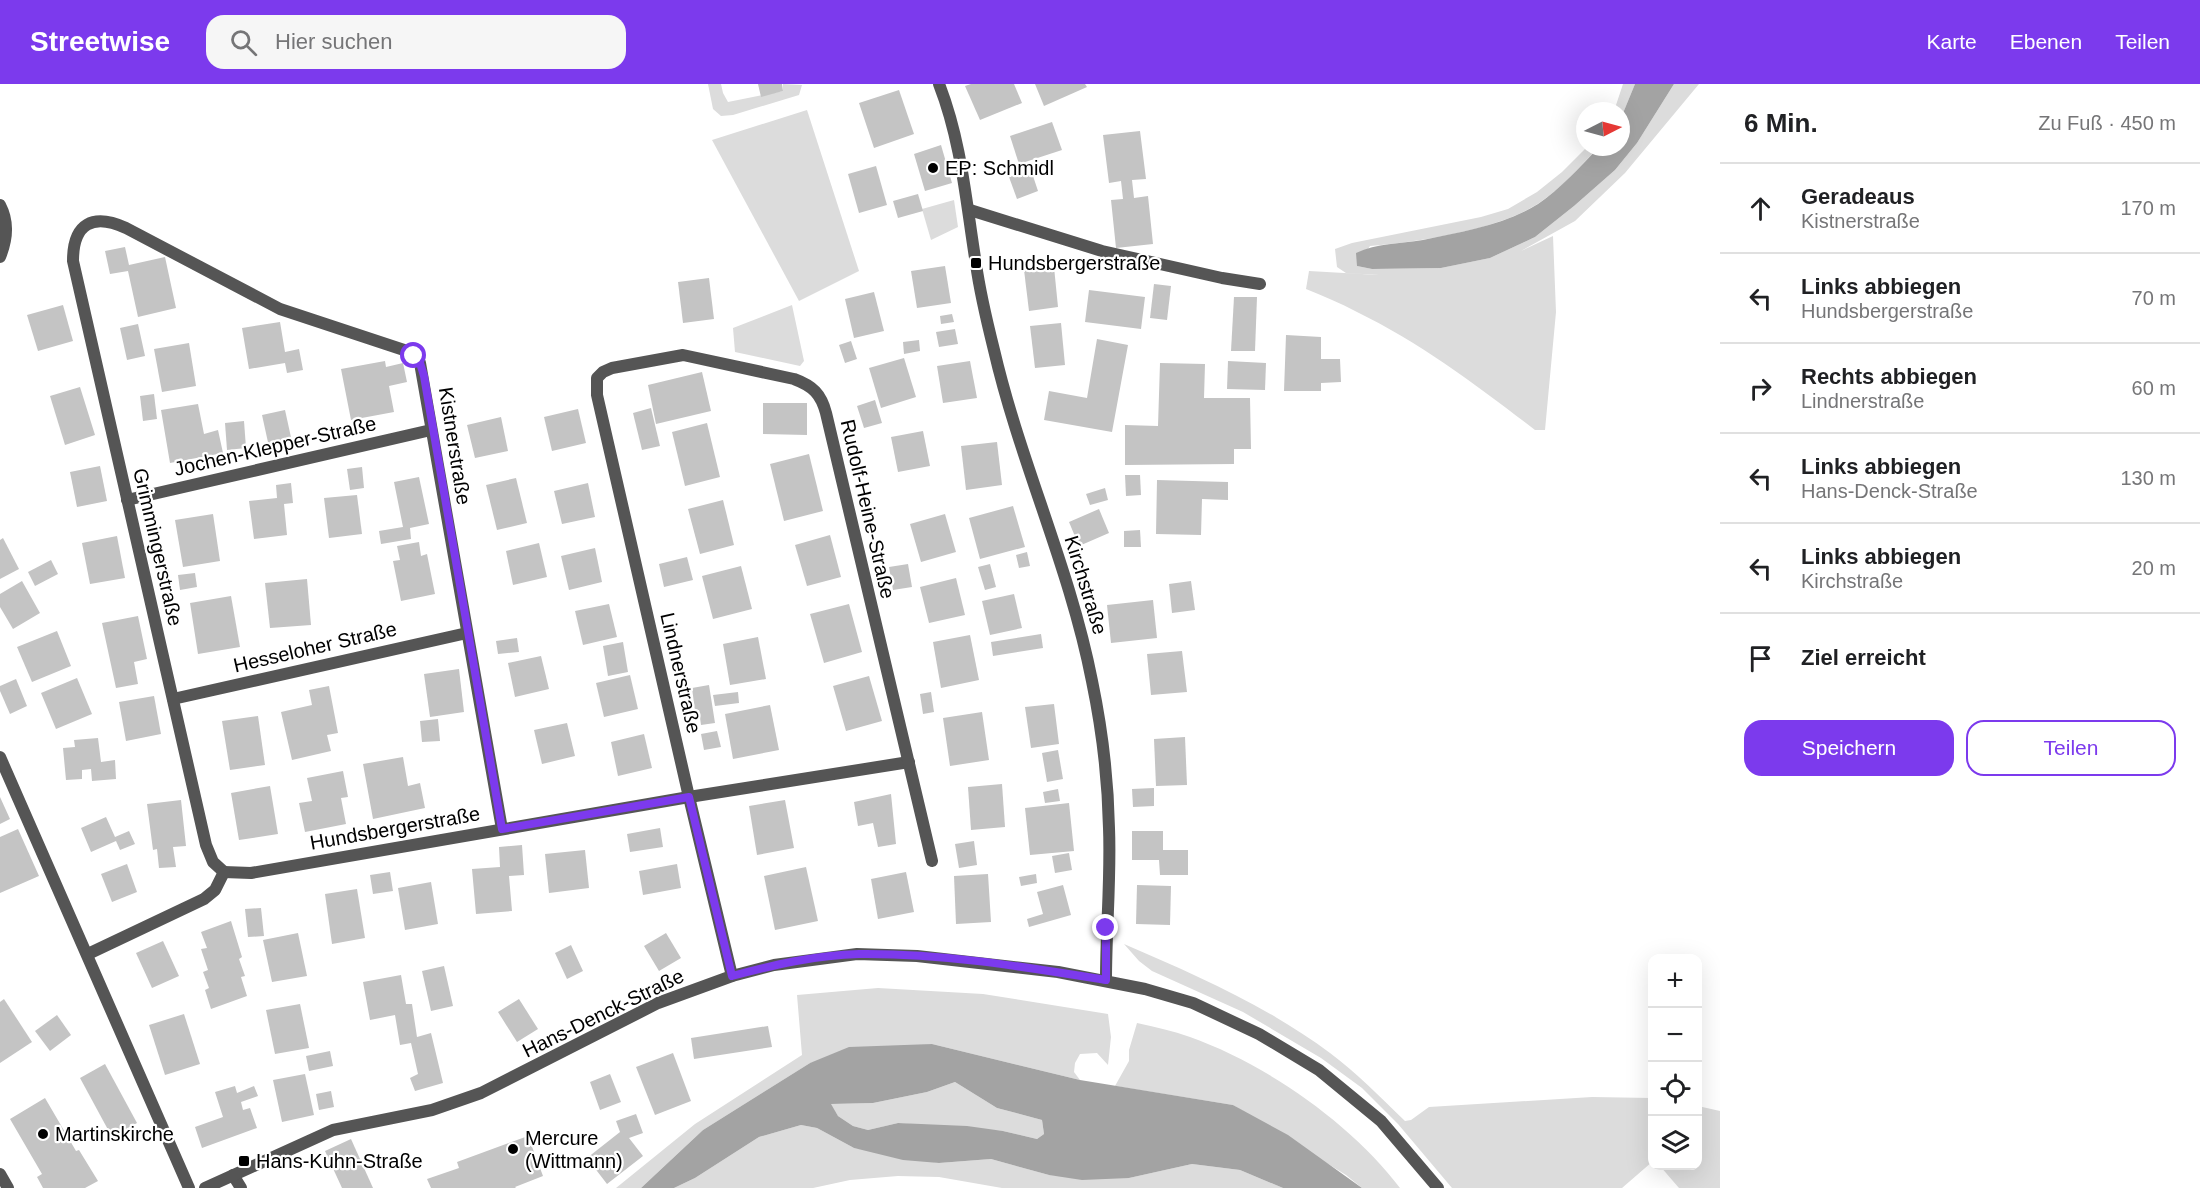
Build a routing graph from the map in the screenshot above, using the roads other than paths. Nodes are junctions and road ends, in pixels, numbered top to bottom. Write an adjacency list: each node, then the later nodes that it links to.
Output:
1 (939, 84): 3 (street, Kirchstraße)
2 (0, 205): 5 (street)
3 (970, 210): 6 (street); 20 (street, Kirchstraße)
4 (83, 227): 8 (street, Kistnerstraße); 9 (street, Grimmingerstraße)
5 (0, 257)
6 (1260, 284)
7 (597, 378): 13 (street, Rudolf-Heine-Straße); 14 (street, Lindnerstraße)
8 (432, 430): 9 (street, Jochen-Klepper-Straße); 10 (street, Kistnerstraße)
9 (127, 500): 11 (street, Grimmingerstraße)
10 (466, 633): 11 (street, Hesseloher Straße); 15 (street, Kistnerstraße)
11 (172, 699): 17 (street, Grimmingerstraße)
12 (0, 757): 18 (street)
13 (909, 762): 14 (street, Hundsbergerstraße); 16 (street, Rudolf-Heine-Straße)
14 (689, 797): 15 (street, Hundsbergerstraße); 19 (street, Lindnerstraße)
15 (502, 829): 17 (street, Hundsbergerstraße)
16 (932, 861)
17 (225, 872): 18 (street)
18 (88, 954): 24 (street)
19 (732, 976): 20 (street, Hans-Denck-Straße); 22 (street, Hans-Denck-Straße)
20 (1106, 980): 27 (street, Hans-Denck-Straße)
21 (0, 1174): 23 (street)
22 (233, 1175): 25 (street, Hans-Denck-Straße); 26 (street)
23 (8, 1188)
24 (189, 1188)
25 (205, 1188)
26 (241, 1188)
27 (1438, 1188)

